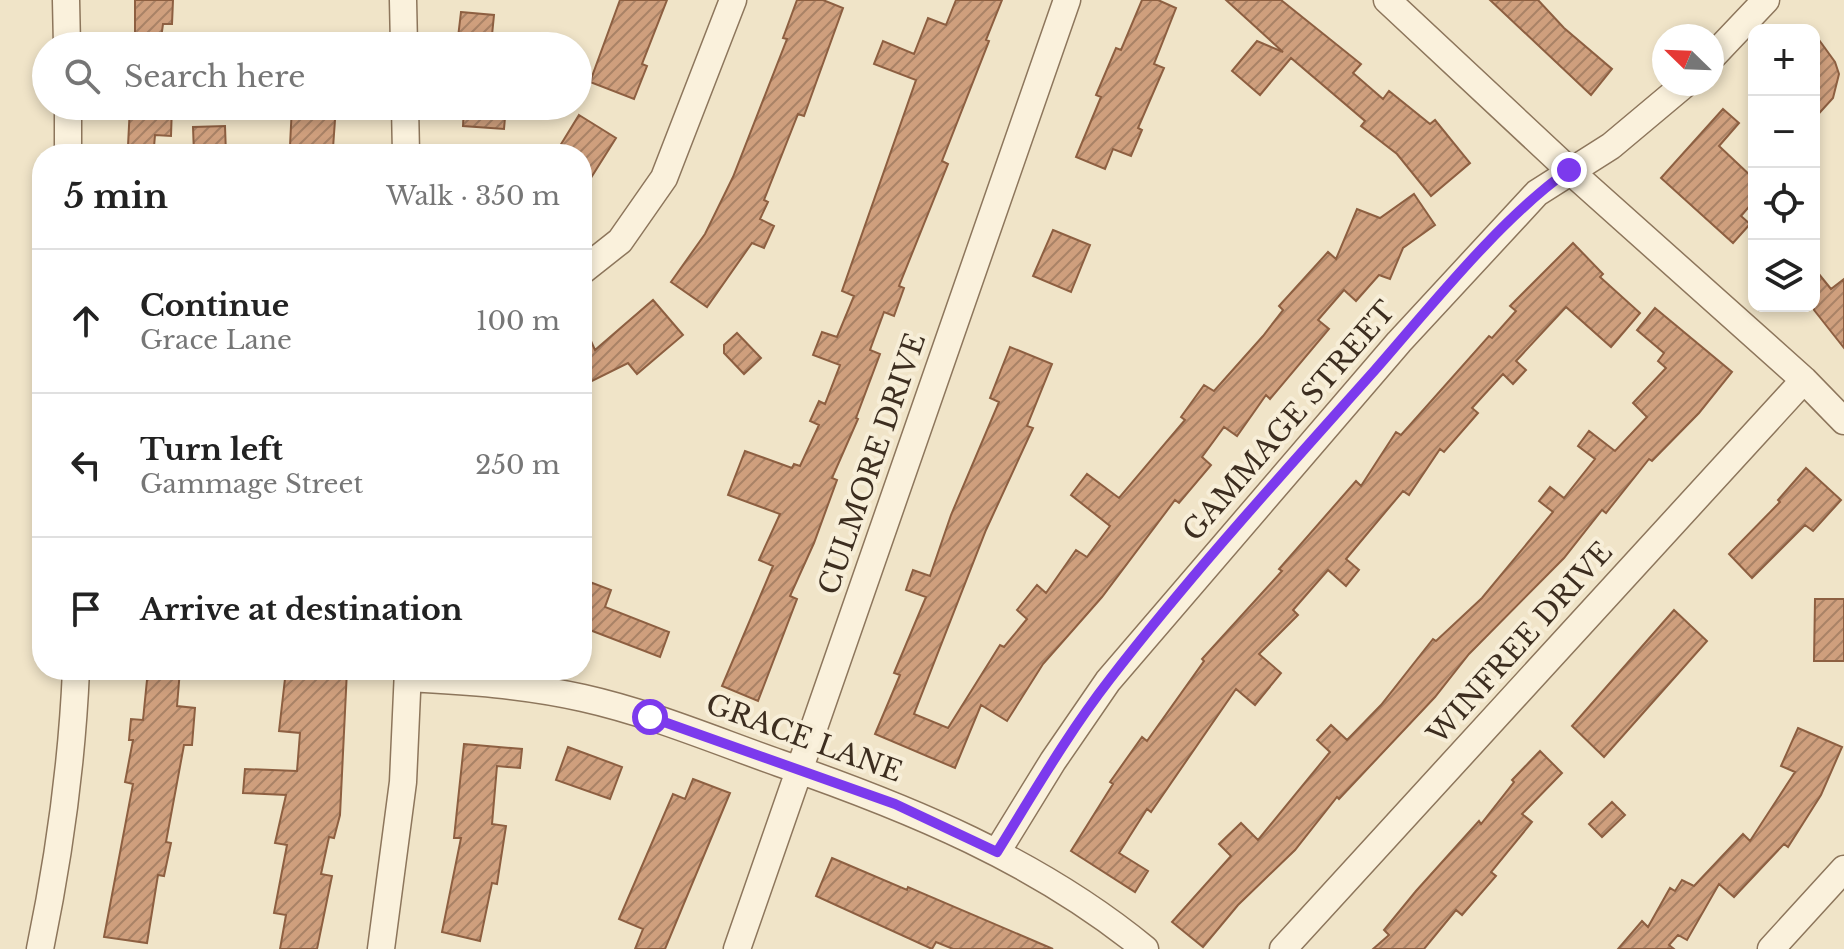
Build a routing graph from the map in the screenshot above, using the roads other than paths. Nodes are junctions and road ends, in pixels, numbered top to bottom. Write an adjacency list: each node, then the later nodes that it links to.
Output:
1 (66, 0): 7 (street)
2 (403, 0): 8 (street)
3 (733, 0): 16 (street)
4 (1067, 0): 22 (street, CULMORE DRIVE)
5 (1387, 0): 15 (street)
6 (1766, 0): 9 (street)
7 (67, 32)
8 (404, 32)
9 (1724, 44)
10 (1671, 96): 15 (street, GAMMAGE STREET)
11 (68, 120): 13 (street)
12 (405, 120): 14 (street)
13 (68, 144)
14 (406, 144)
15 (1569, 170): 17 (street); 23 (street, GAMMAGE STREET)
16 (592, 263)
17 (1804, 380): 18 (street); 29 (street, WINFREE DRIVE)
18 (1844, 421)
19 (75, 680): 25 (street)
20 (408, 680): 26 (street)
21 (470, 680): 22 (street, GRACE LANE)
22 (799, 770): 23 (street, GRACE LANE); 27 (street, CULMORE DRIVE)
23 (997, 852): 28 (street, GRACE LANE)
24 (1844, 869): 30 (street)
25 (40, 949)
26 (381, 949)
27 (737, 949)
28 (1145, 949)
29 (1283, 949)
30 (1771, 949)

